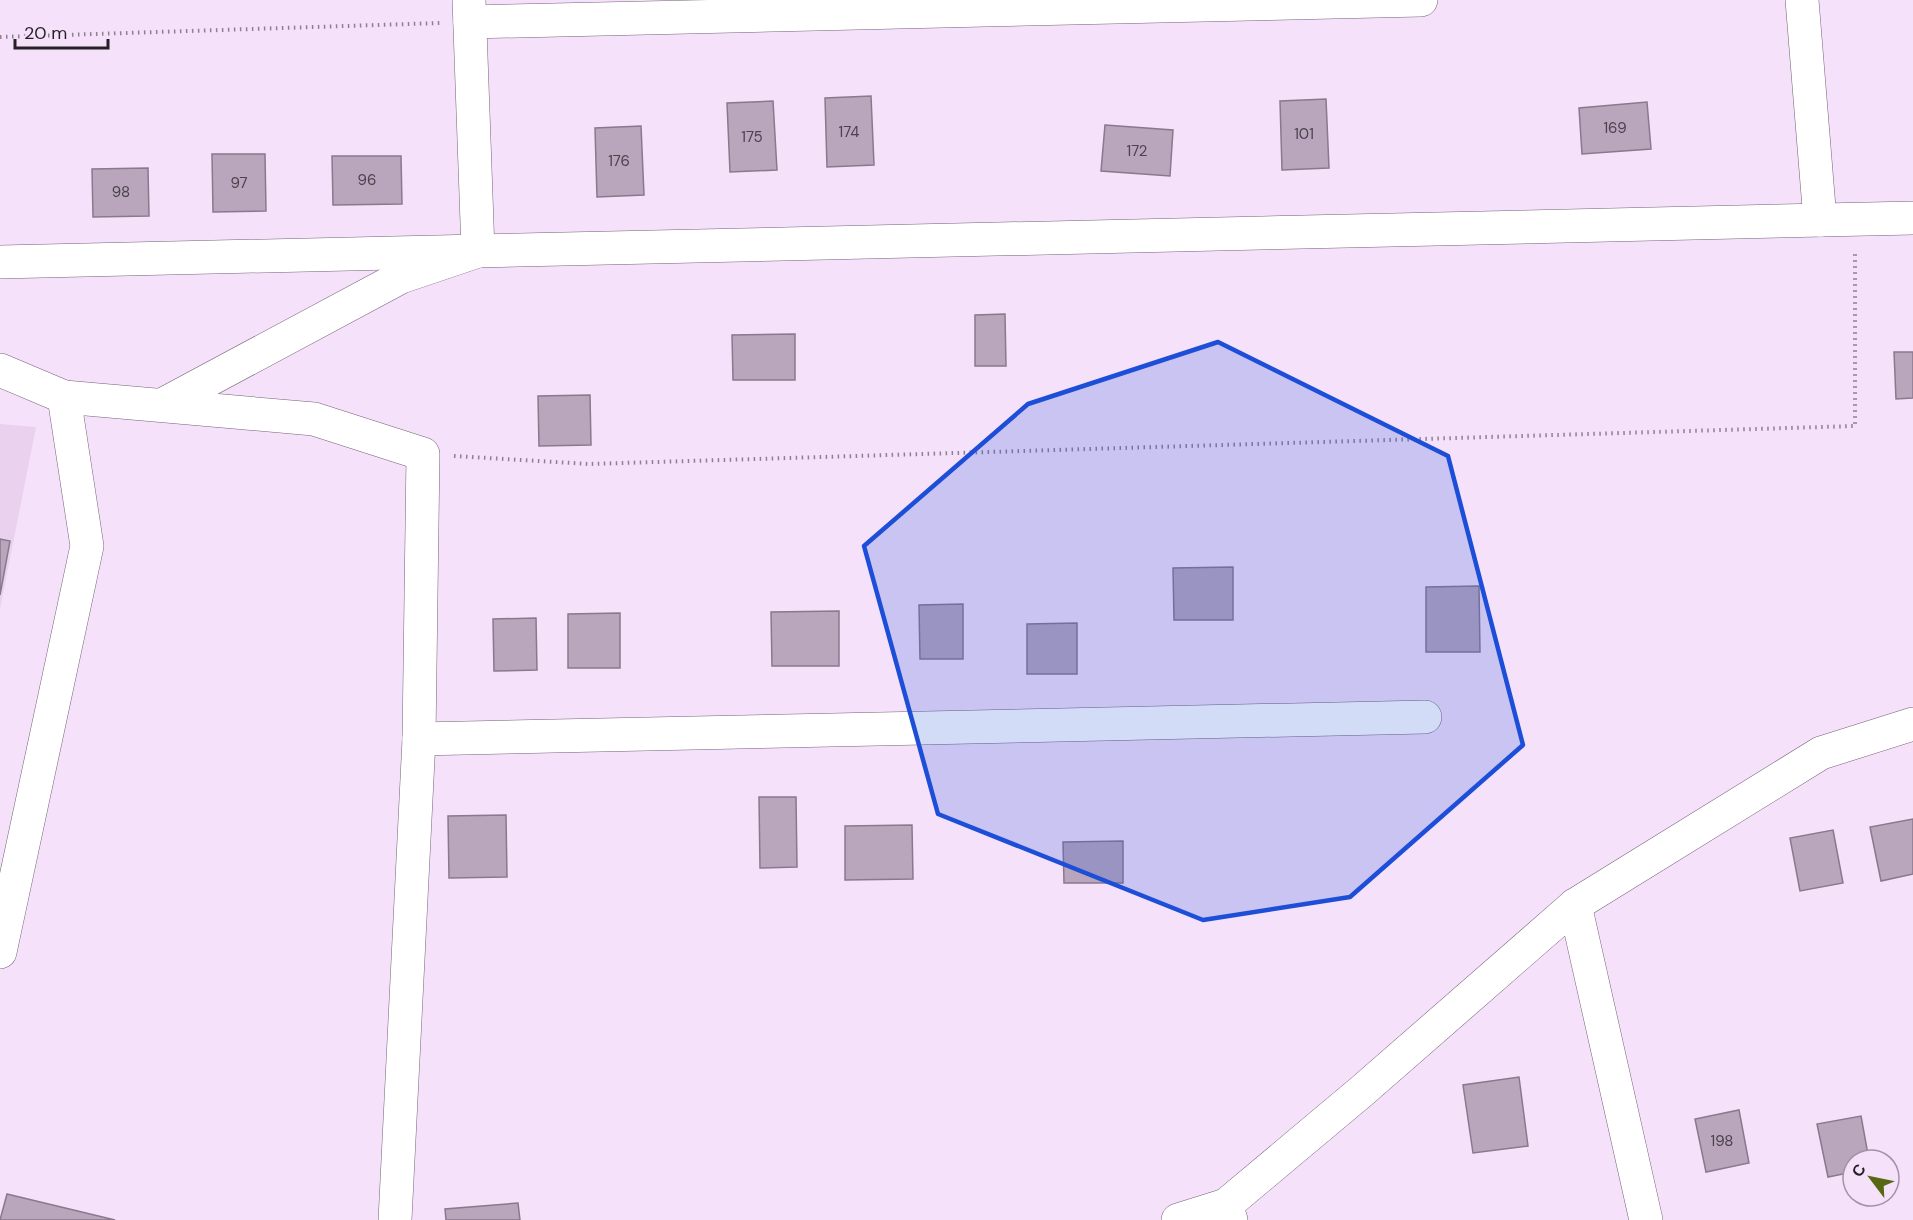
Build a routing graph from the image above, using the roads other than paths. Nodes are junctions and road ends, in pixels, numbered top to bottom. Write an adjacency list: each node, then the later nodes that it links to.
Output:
1 (1421, 0): 3 (street)
2 (1802, 0): 5 (street)
3 (470, 11): 6 (street)
4 (1913, 218): 5 (street)
5 (1820, 220): 6 (street)
6 (478, 251): 7 (street); 10 (street)
7 (0, 262)
8 (0, 370): 9 (street)
9 (64, 397): 10 (street); 15 (street)
10 (162, 405): 13 (street)
11 (1425, 717): 13 (street)
12 (1913, 724): 14 (street)
13 (419, 739): 17 (street)
14 (1575, 904): 16 (street); 19 (street)
15 (0, 952)
16 (1228, 1212): 18 (street)
17 (395, 1220)
18 (1178, 1220)
19 (1646, 1220)

